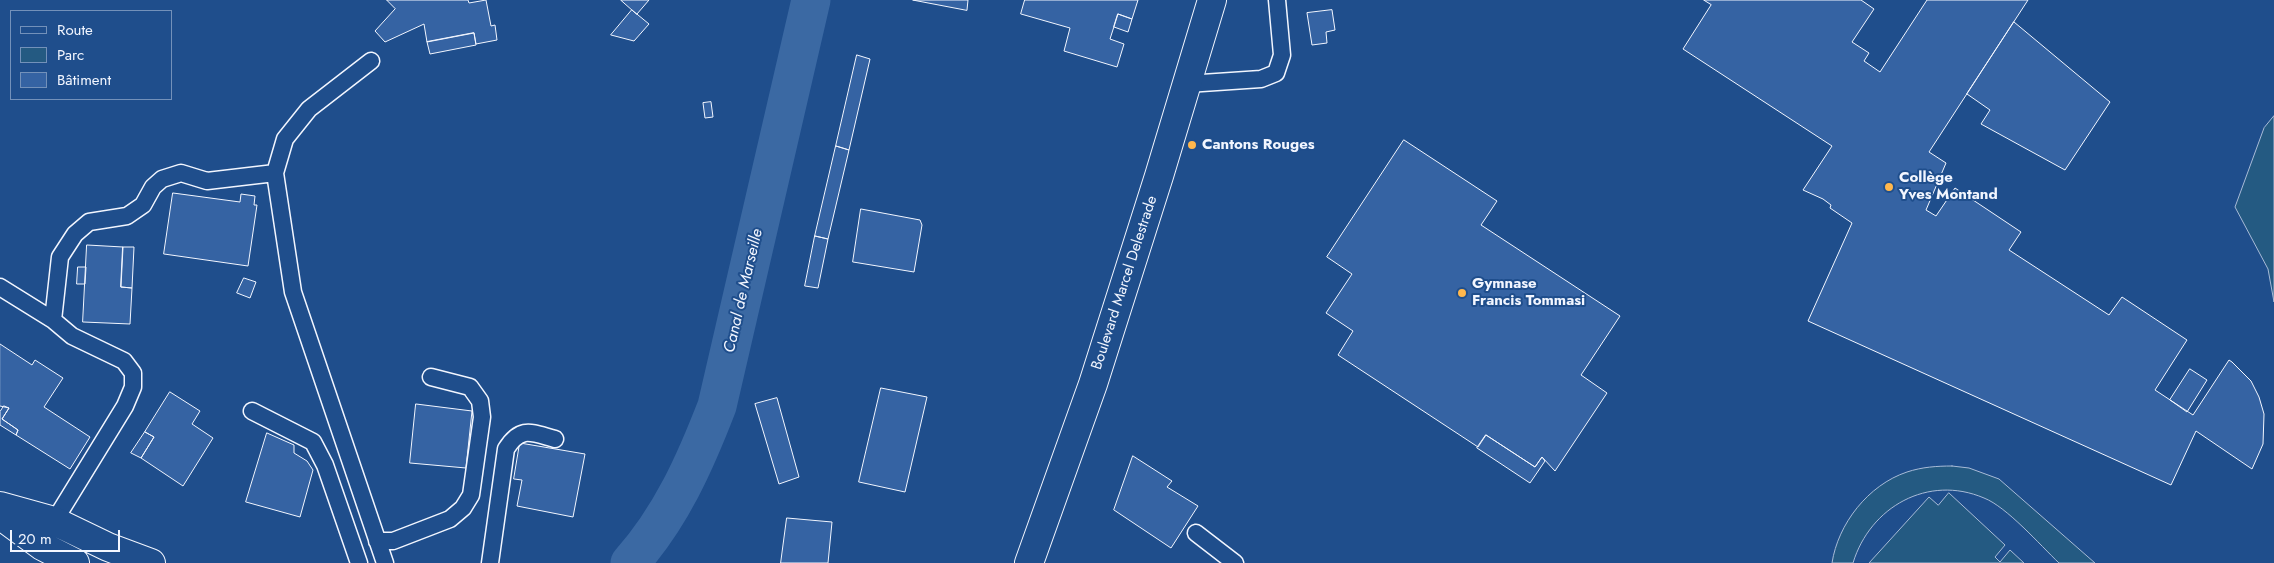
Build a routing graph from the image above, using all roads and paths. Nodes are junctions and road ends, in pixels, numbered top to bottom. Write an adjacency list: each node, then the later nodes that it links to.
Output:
1 (1212, 0): 4 (street, Boulevard Marcel Delestrade)
2 (1278, 0): 4 (lane)
3 (371, 61): 5 (lane)
4 (1187, 84): 22 (street, Boulevard Marcel Delestrade)
5 (275, 173): 7 (lane); 15 (lane)
6 (0, 287): 7 (lane)
7 (52, 320): 13 (lane)
8 (431, 377): 15 (lane)
9 (252, 411): 19 (lane)
10 (555, 438): 21 (lane)
11 (0, 506): 13 (street)
12 (0, 515): 16 (street)
13 (54, 521): 16 (lane); 18 (street)
14 (1196, 533): 23 (lane)
15 (377, 541): 20 (lane)
16 (42, 546): 17 (street)
17 (75, 563)
18 (151, 563)
19 (359, 563)
20 (385, 563)
21 (490, 563)
22 (1029, 563)
23 (1234, 563)

